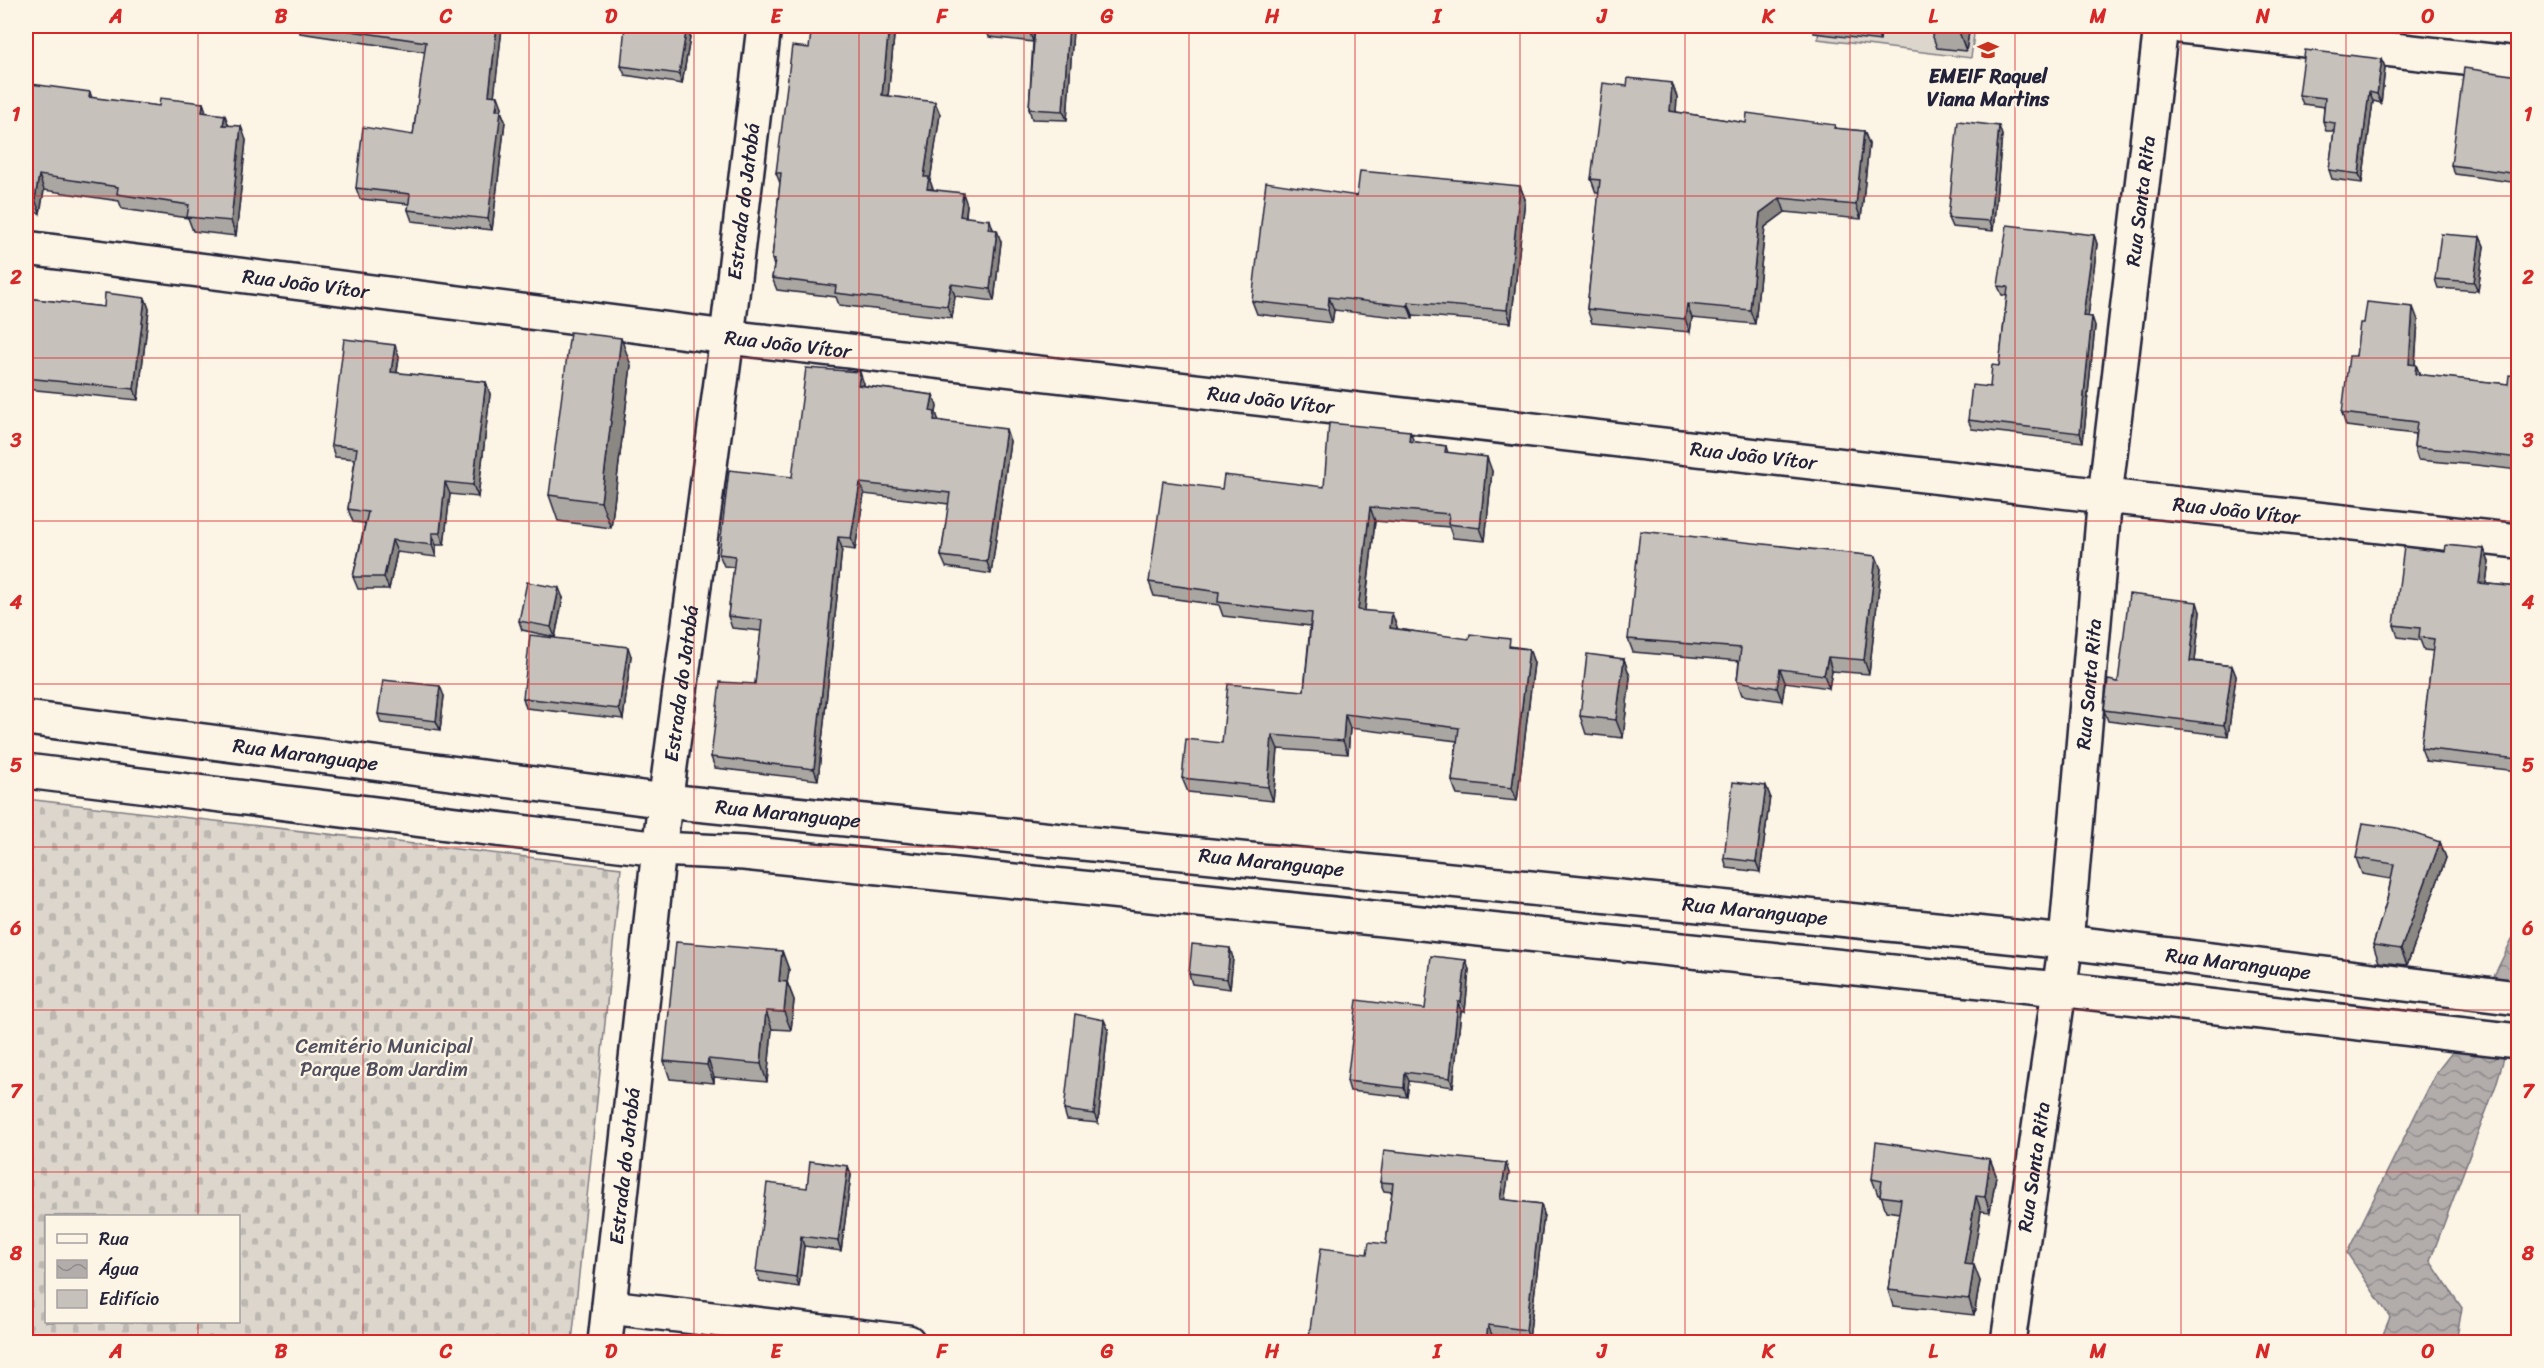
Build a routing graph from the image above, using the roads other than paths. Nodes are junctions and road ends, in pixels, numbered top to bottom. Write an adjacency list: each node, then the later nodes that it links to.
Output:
1 (764, 26): 6 (street, Estrada do Jatobá)
2 (2161, 26): 7 (street, Rua Santa Rita)
3 (2180, 26): 4 (street)
4 (2518, 64)
5 (26, 248): 6 (street, Rua João Vítor)
6 (727, 337): 7 (street, Rua João Vítor); 11 (street, Estrada do Jatobá)
7 (2105, 496): 8 (street, Rua João Vítor); 13 (street, Rua Santa Rita)
8 (2518, 541)
9 (26, 718): 11 (street, Rua Maranguape)
10 (26, 771): 12 (street)
11 (666, 801): 12 (street, Estrada do Jatobá); 13 (street, Rua Maranguape)
12 (659, 849): 14 (street); 17 (street, Estrada do Jatobá)
13 (2066, 942): 14 (street, Rua Santa Rita); 15 (street, Rua Maranguape)
14 (2058, 989): 16 (street); 20 (street, Rua Santa Rita)
15 (2518, 998)
16 (2518, 1041)
17 (609, 1307): 18 (street, Estrada do Jatobá); 19 (street)
18 (605, 1342)
19 (908, 1342)
20 (2007, 1342)

